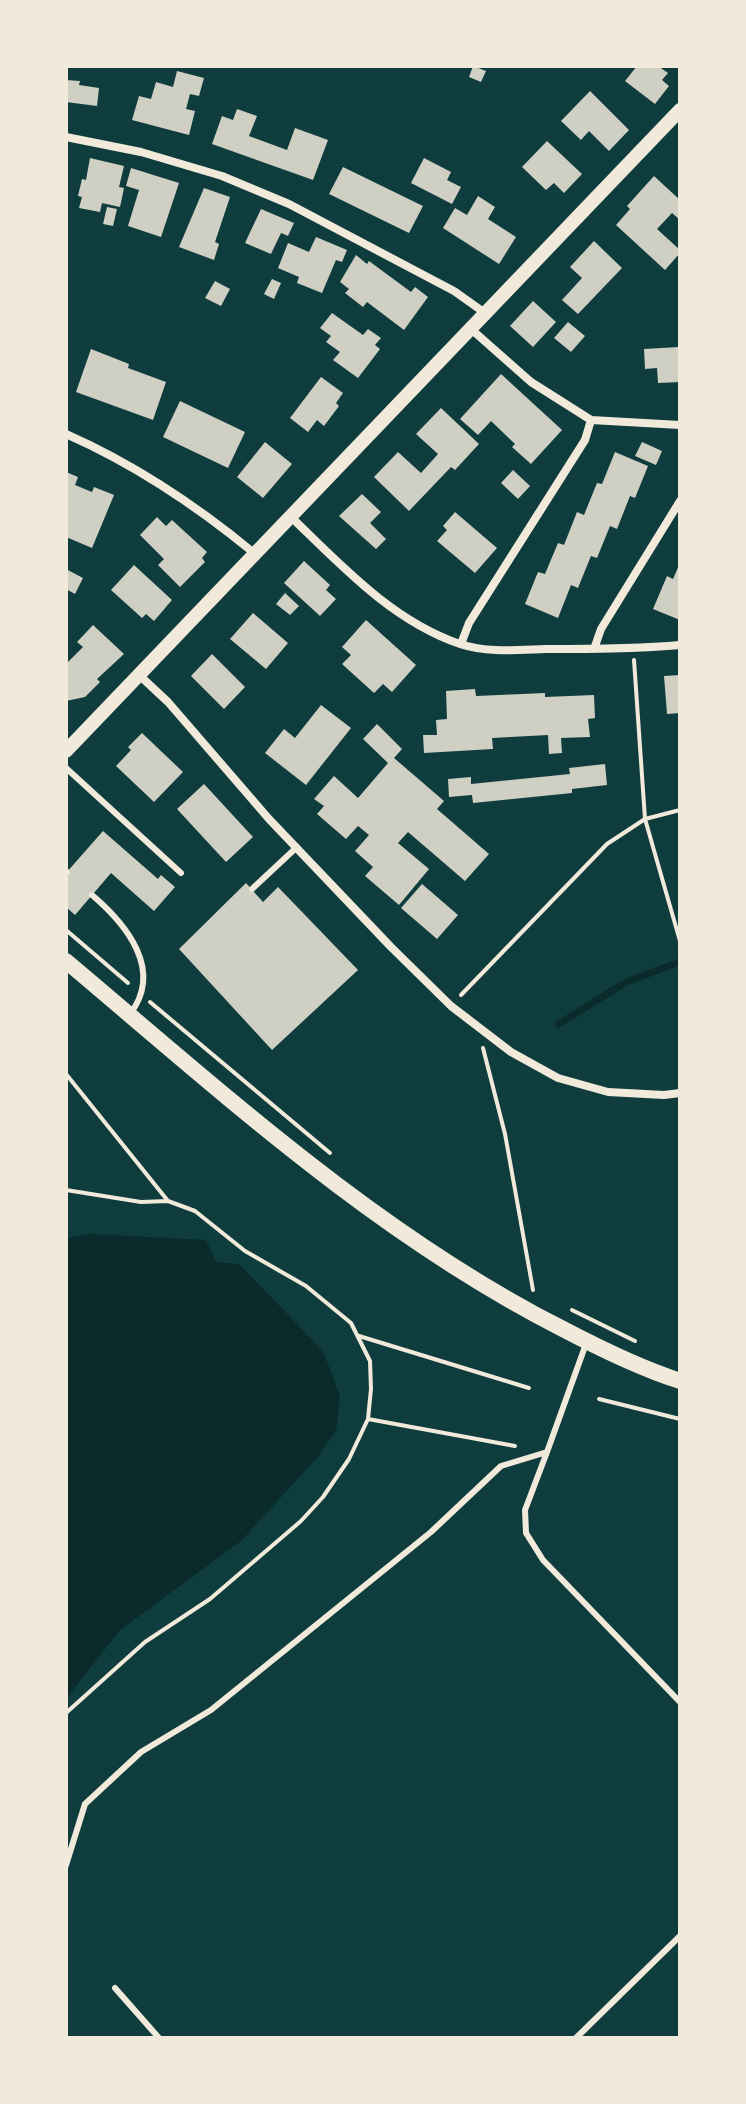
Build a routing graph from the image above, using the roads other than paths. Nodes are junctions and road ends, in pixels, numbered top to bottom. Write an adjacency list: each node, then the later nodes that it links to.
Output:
1 (680, 110): 3 (street)
2 (66, 137): 3 (street)
3 (485, 313): 4 (street)
4 (471, 329): 5 (street); 9 (street)
5 (591, 420): 6 (street); 11 (street)
6 (680, 425)
7 (66, 434): 10 (street)
8 (680, 501): 13 (street)
9 (290, 516): 10 (street); 11 (street)
10 (254, 553): 14 (street)
11 (461, 644): 13 (street)
12 (680, 645): 13 (street)
13 (594, 649)
14 (138, 674): 15 (street); 17 (street)
15 (67, 749)
16 (66, 768): 18 (lane)
17 (297, 847): 19 (lane); 23 (street)
18 (181, 873)
19 (252, 889)
20 (92, 895): 22 (lane)
21 (66, 961): 22 (main road)
22 (130, 1014): 24 (main road)
23 (680, 1093)
24 (587, 1341): 25 (main road); 26 (lane)
25 (680, 1381)
26 (547, 1452): 27 (lane); 28 (lane)
27 (680, 1702)
28 (66, 1865)
29 (680, 1936): 32 (lane)
30 (115, 1988): 31 (lane)
31 (159, 2038)
32 (576, 2038)

